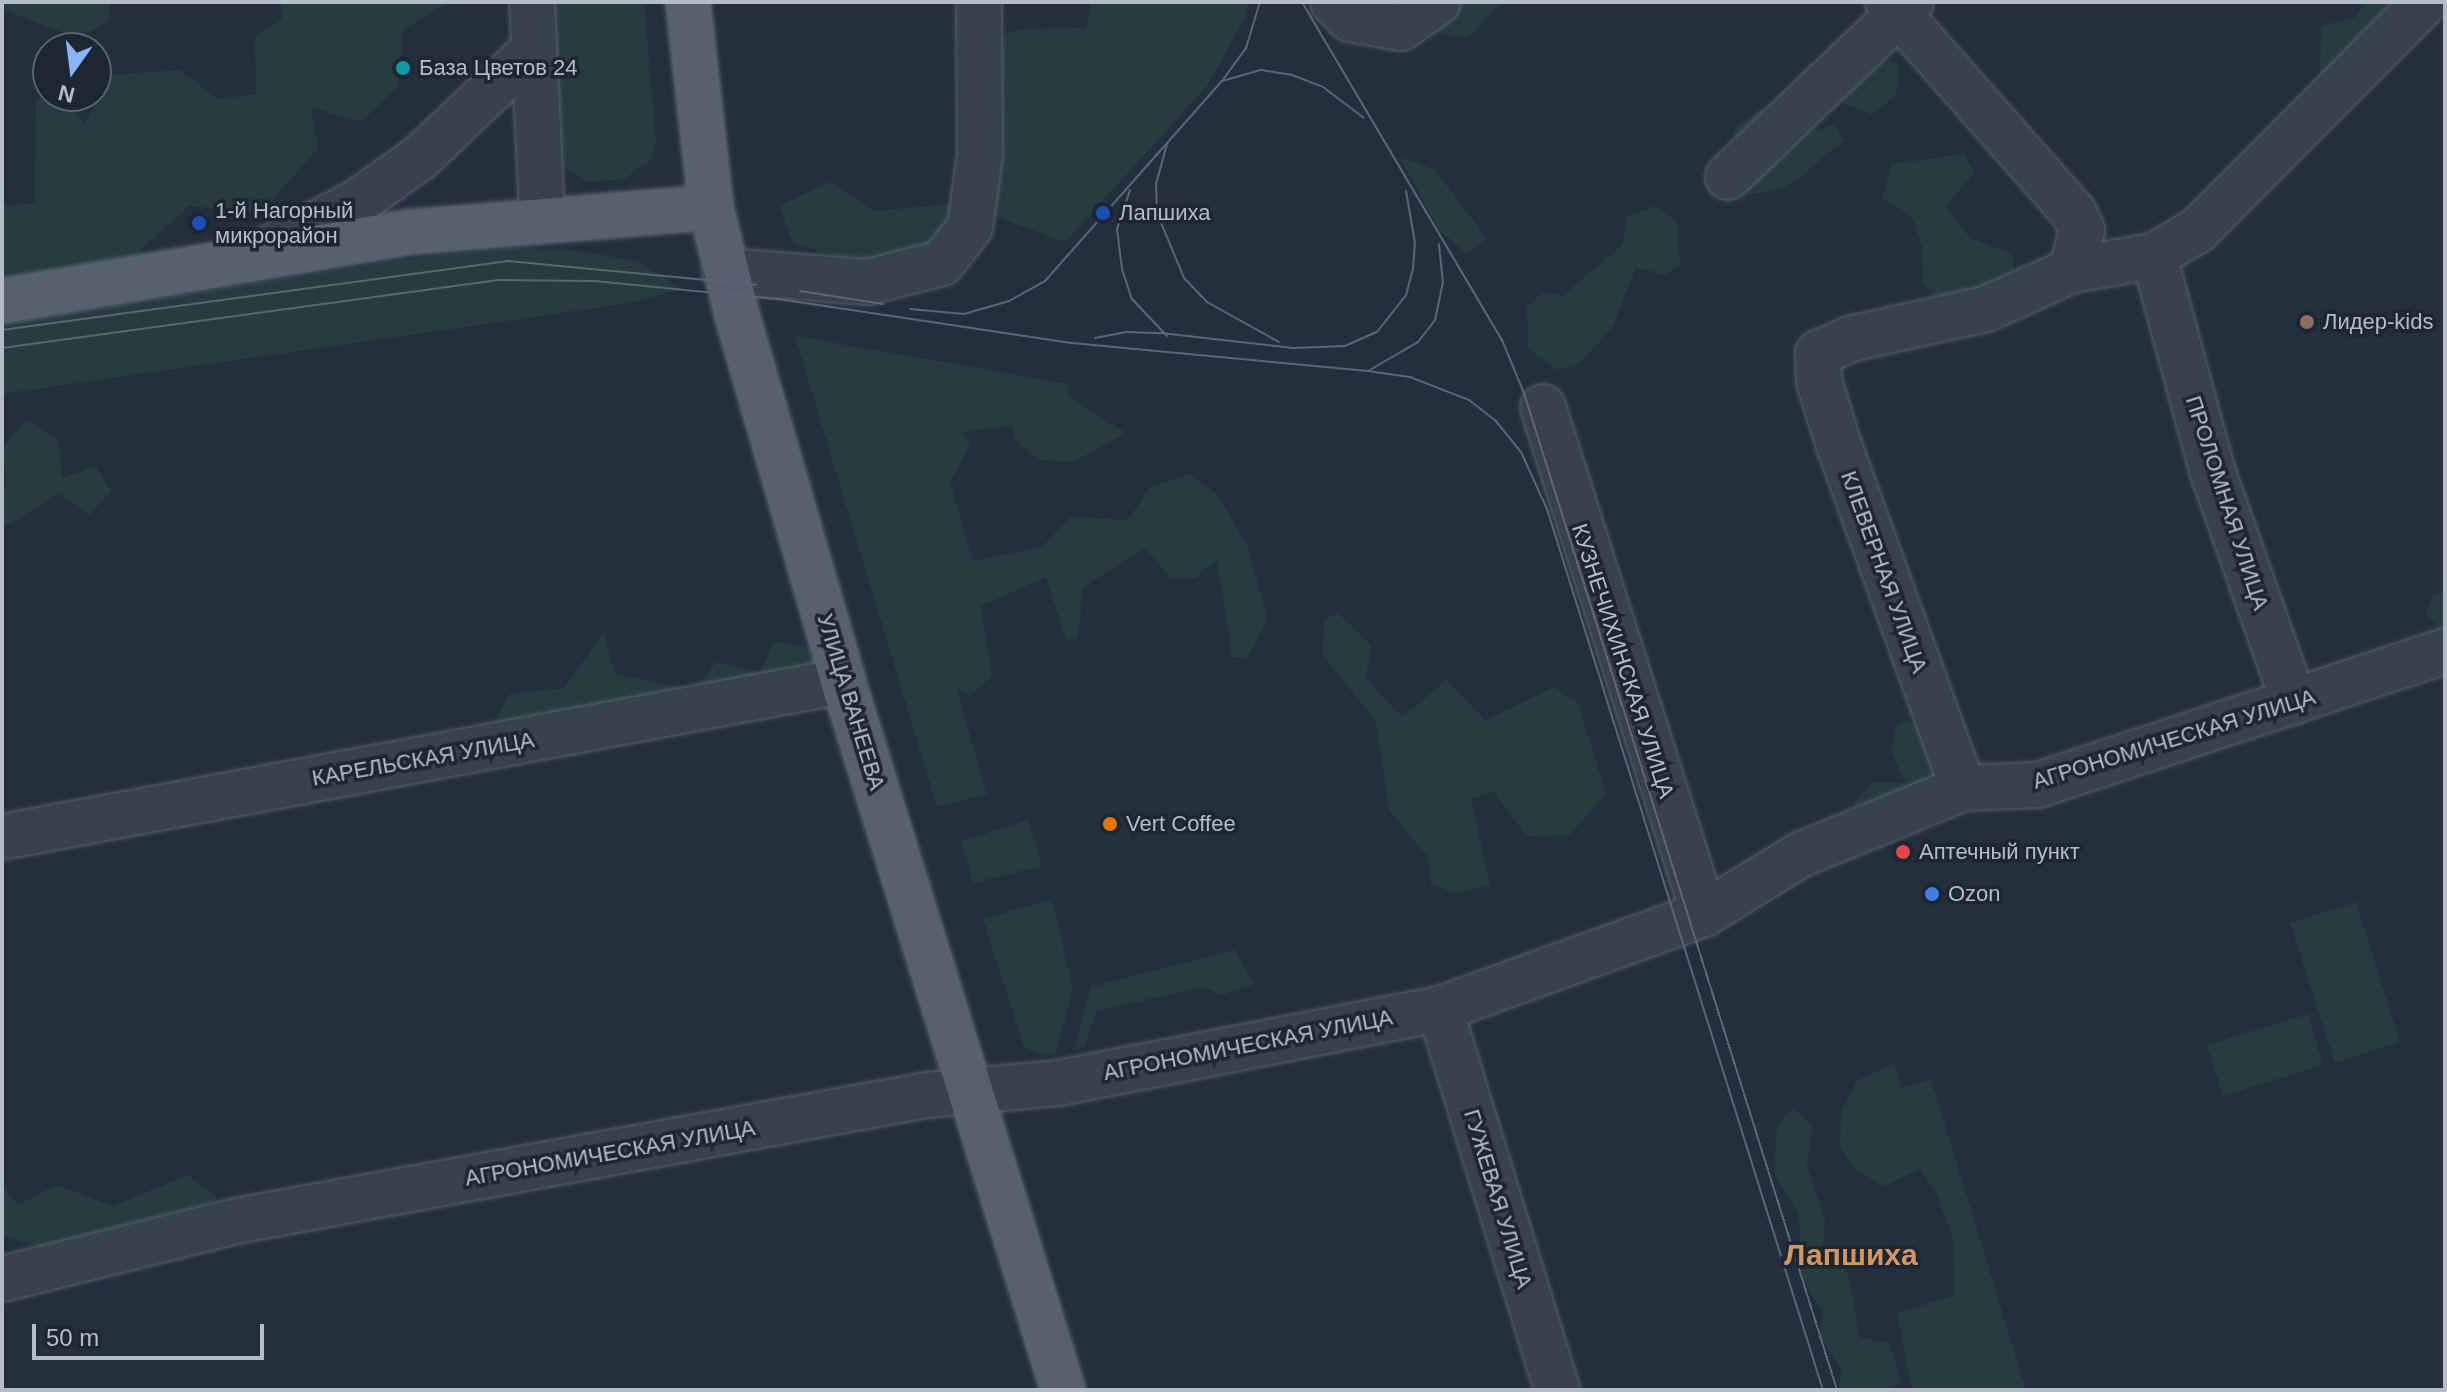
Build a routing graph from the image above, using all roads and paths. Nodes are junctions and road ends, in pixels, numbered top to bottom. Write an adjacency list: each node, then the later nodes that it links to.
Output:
1 (532, 2): 8 (street)
2 (688, 2): 10 (main road, УЛИЦА ВАНЕЕВА)
3 (979, 2): 15 (street)
4 (1333, 2): 5 (street)
5 (1438, 2)
6 (2425, 2): 12 (street)
7 (1899, 6): 9 (street); 14 (street)
8 (532, 51): 11 (street); 13 (street)
9 (1728, 177)
10 (711, 207): 11 (main road); 15 (main road, УЛИЦА ВАНЕЕВА)
11 (542, 218): 13 (main road)
12 (2154, 256): 14 (street); 20 (street, ПРОЛОМНАЯ УЛИЦА)
13 (248, 259): 16 (main road)
14 (2072, 270): 21 (street, КЛЕВЕРНАЯ УЛИЦА)
15 (725, 271): 19 (main road, УЛИЦА ВАНЕЕВА)
16 (2, 301)
17 (1543, 407): 23 (street, КУЗНЕЧИХИНСКАЯ УЛИЦА)
18 (2445, 651): 20 (street, АГРОНОМИЧЕСКАЯ УЛИЦА)
19 (843, 681): 22 (street, КАРЕЛЬСКАЯ УЛИЦА); 25 (main road, УЛИЦА ВАНЕЕВА)
20 (2294, 702): 21 (street, АГРОНОМИЧЕСКАЯ УЛИЦА)
21 (1963, 788): 23 (street, АГРОНОМИЧЕСКАЯ УЛИЦА)
22 (2, 837)
23 (1704, 914): 24 (street, АГРОНОМИЧЕСКАЯ УЛИЦА)
24 (1440, 1009): 25 (street, АГРОНОМИЧЕСКАЯ УЛИЦА); 28 (street, ГУЖЕВАЯ УЛИЦА)
25 (975, 1092): 26 (street, АГРОНОМИЧЕСКАЯ УЛИЦА); 27 (main road, УЛИЦА ВАНЕЕВА)
26 (2, 1279)
27 (1063, 1390)
28 (1557, 1390)

